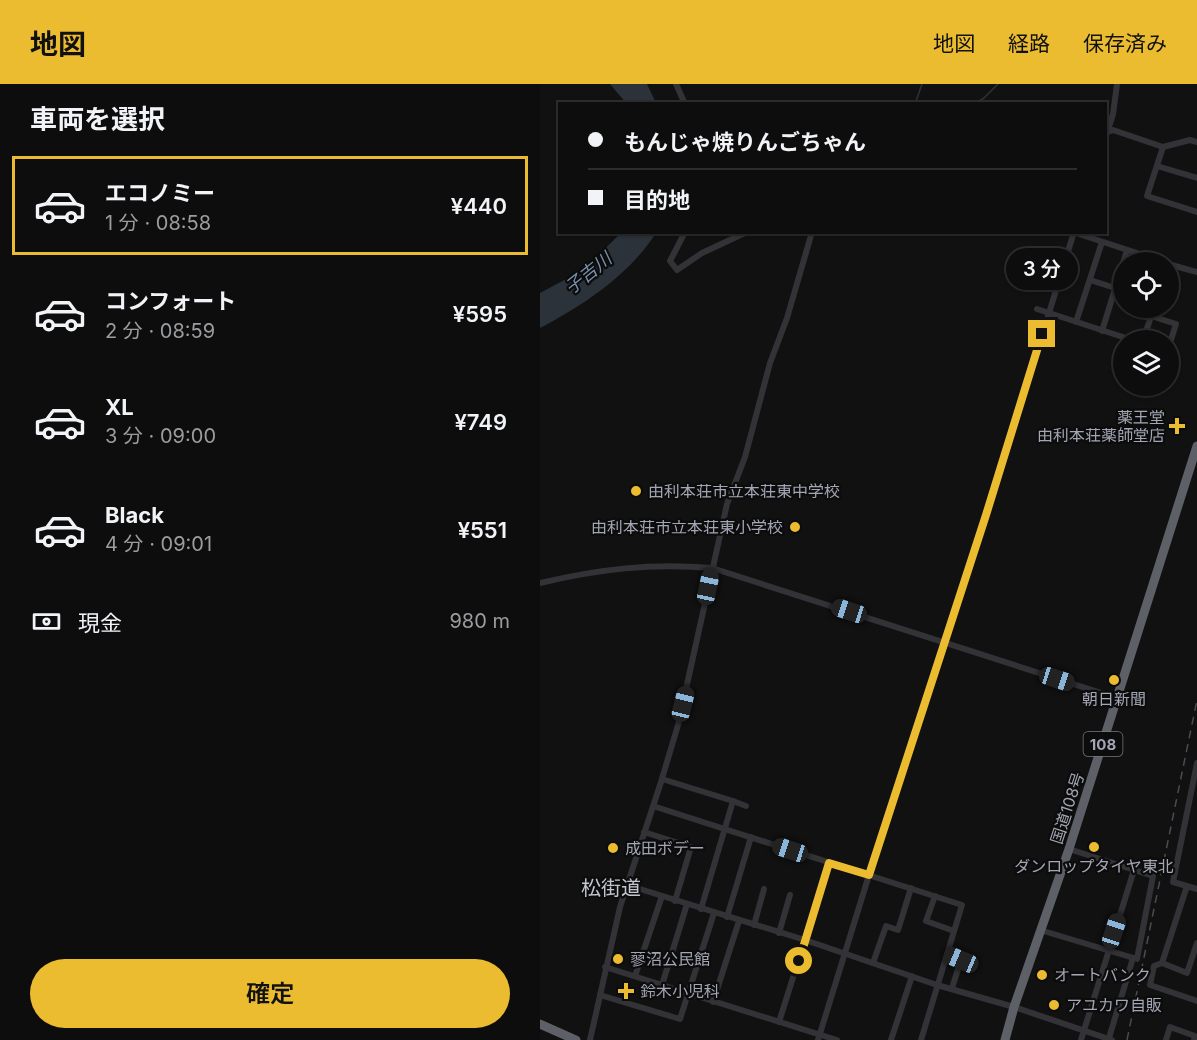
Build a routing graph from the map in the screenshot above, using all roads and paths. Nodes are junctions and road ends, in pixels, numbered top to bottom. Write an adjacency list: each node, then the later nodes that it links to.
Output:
1 (676, 84): 3 (street)
2 (1117, 84): 4 (street)
3 (684, 102)
4 (1107, 129)
5 (1107, 133): 7 (street)
6 (1197, 142): 7 (street)
7 (1163, 147): 8 (street)
8 (1157, 166): 9 (street); 10 (street)
9 (1197, 178)
10 (1197, 212)
11 (684, 234): 12 (street)
12 (743, 234)
13 (811, 234): 32 (street)
14 (1074, 234): 25 (street)
15 (1077, 234): 16 (street)
16 (1102, 242): 17 (street); 21 (street)
17 (1127, 250): 18 (street)
18 (1133, 252)
19 (1179, 267): 20 (street)
20 (1197, 272)
21 (1090, 280): 22 (street); 27 (street)
22 (1113, 287)
23 (1113, 295): 29 (street)
24 (1037, 309): 25 (street)
25 (1049, 314): 27 (street); 34 (street)
26 (1157, 318): 28 (street)
27 (1076, 322): 29 (street)
28 (1174, 330)
29 (1102, 331): 30 (street)
30 (1113, 334)
31 (1197, 446): 35 (highway, 国道108号 / 108)
32 (712, 568): 33 (street); 34 (street); 37 (street)
33 (540, 583)
34 (944, 642): 35 (street); 49 (street)
35 (1117, 698): 46 (highway, 国道108号 / 108)
36 (1197, 763): 39 (street)
37 (662, 779): 38 (street); 41 (street)
38 (733, 801): 42 (street); 43 (street)
39 (1189, 802): 40 (street); 51 (street)
40 (1197, 804)
41 (653, 806): 43 (street); 44 (street)
42 (746, 806)
43 (725, 829): 45 (street); 60 (street)
44 (644, 832): 50 (street); 58 (street)
45 (751, 837): 47 (street); 62 (street)
46 (1069, 849): 48 (street); 65 (highway, 国道108号 / 108)
47 (829, 863): 49 (street); 68 (street)
48 (1134, 870): 70 (street); 73 (street)
49 (869, 875): 53 (street); 71 (street)
50 (627, 885): 56 (street); 76 (street)
51 (1186, 886): 54 (street); 75 (street)
52 (764, 888): 64 (street)
53 (911, 888): 57 (street); 74 (street)
54 (1197, 889)
55 (790, 895): 67 (street)
56 (662, 896): 58 (street); 77 (street)
57 (935, 896): 66 (street); 66 (street)
58 (675, 901): 59 (street)
59 (687, 904): 60 (street); 79 (street)
60 (701, 909): 61 (street)
61 (714, 913): 62 (street); 82 (street)
62 (727, 917): 63 (street)
63 (739, 921): 64 (street); 85 (street)
64 (754, 925): 67 (street)
65 (1040, 930): 70 (street); 86 (highway, 国道108号 / 108)
66 (954, 931): 72 (street)
67 (779, 933): 68 (street)
68 (805, 940): 71 (street); 87 (street)
69 (1197, 943): 75 (street)
70 (1108, 951): 73 (street); 89 (street)
71 (845, 954): 74 (street); 90 (street)
72 (947, 954): 80 (street); 81 (street)
73 (1133, 958): 98 (street)
74 (873, 963): 78 (street)
75 (1162, 963): 84 (street)
76 (605, 966): 77 (street); 83 (street)
77 (635, 976): 79 (street)
78 (912, 976): 80 (street); 95 (street)
79 (662, 985): 82 (street)
80 (937, 985): 81 (street); 91 (street)
81 (952, 988): 86 (street)
82 (687, 994): 83 (street); 85 (street)
83 (600, 995): 93 (street)
84 (1197, 1001)
85 (713, 1002): 87 (street)
86 (1014, 1007): 89 (street); 96 (highway, 国道108号 / 108)
87 (779, 1022): 90 (street)
88 (540, 1024): 92 (highway)
89 (1084, 1030): 97 (street); 98 (street)
90 (819, 1037): 94 (street)
91 (923, 1039)
92 (576, 1040)
93 (590, 1040)
94 (837, 1040)
95 (891, 1040)
96 (1005, 1040)
97 (1081, 1040)
98 (1111, 1040)
99 (1166, 1040): 100 (street)
100 (1194, 1040)

